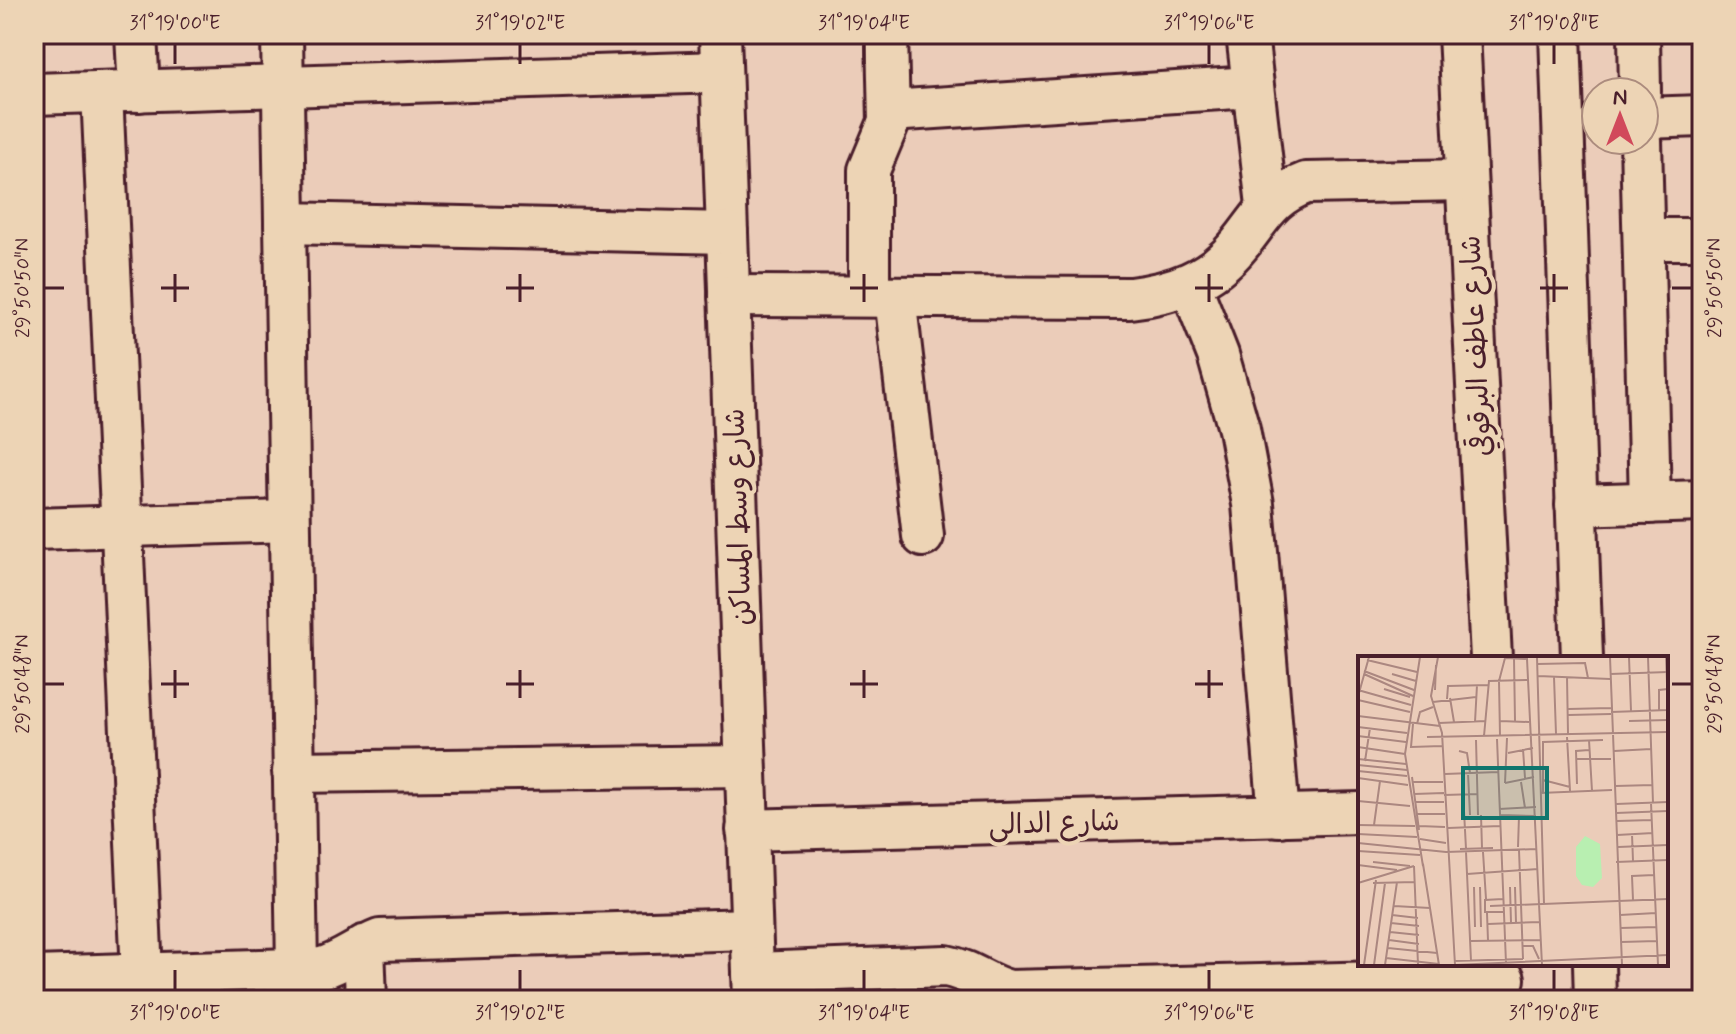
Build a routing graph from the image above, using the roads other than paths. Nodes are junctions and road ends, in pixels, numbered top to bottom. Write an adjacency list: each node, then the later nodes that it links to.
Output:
1 (136, 34): 12 (street)
2 (282, 34): 10 (street)
3 (887, 34): 14 (street)
4 (1247, 34): 11 (street)
5 (1459, 34): 18 (street, شارع عاطف البرقوقي)
6 (1560, 34): 29 (street)
7 (1639, 34): 9 (street)
8 (720, 53): 10 (street); 21 (street, شارع وسط المساكن)
9 (1640, 76)
10 (282, 86): 12 (street); 20 (street)
11 (1251, 87): 14 (street); 19 (street)
12 (121, 91): 13 (street); 31 (street)
13 (34, 94)
14 (890, 111): 26 (street)
15 (1702, 116): 16 (street)
16 (1660, 117)
17 (1641, 156): 22 (street)
18 (1466, 180): 19 (street); 34 (street, شارع عاطف البرقوقي)
19 (1267, 206): 24 (street)
20 (285, 223): 21 (street); 30 (street)
21 (727, 233): 25 (street, شارع وسط المساكن)
22 (1644, 239): 23 (street); 28 (street)
23 (1702, 239)
24 (1190, 284): 26 (street); 39 (street)
25 (729, 296): 26 (street); 36 (street, شارع وسط المساكن)
26 (882, 297): 33 (street)
27 (1702, 501): 28 (street)
28 (1650, 503): 29 (street)
29 (1576, 505): 35 (street)
30 (289, 521): 31 (street); 37 (street)
31 (122, 526): 32 (street); 45 (street)
32 (34, 529)
33 (923, 536)
34 (1491, 656)
35 (1582, 656)
36 (745, 766): 37 (street); 40 (street, شارع وسط المساكن)
37 (293, 772): 44 (street)
38 (1358, 813): 39 (street, شارع الدالى)
39 (1279, 816): 40 (street, شارع الدالى)
40 (747, 830): 41 (street, شارع وسط المساكن)
41 (751, 929): 42 (street); 49 (street, شارع وسط المساكن)
42 (364, 946): 44 (street); 51 (street)
43 (1594, 966): 52 (street)
44 (297, 969): 45 (street)
45 (142, 974): 46 (street)
46 (34, 977)
47 (1505, 981): 50 (street)
48 (965, 985): 49 (street); 50 (street)
49 (753, 986)
50 (1154, 994)
51 (366, 1000)
52 (1595, 1000)

